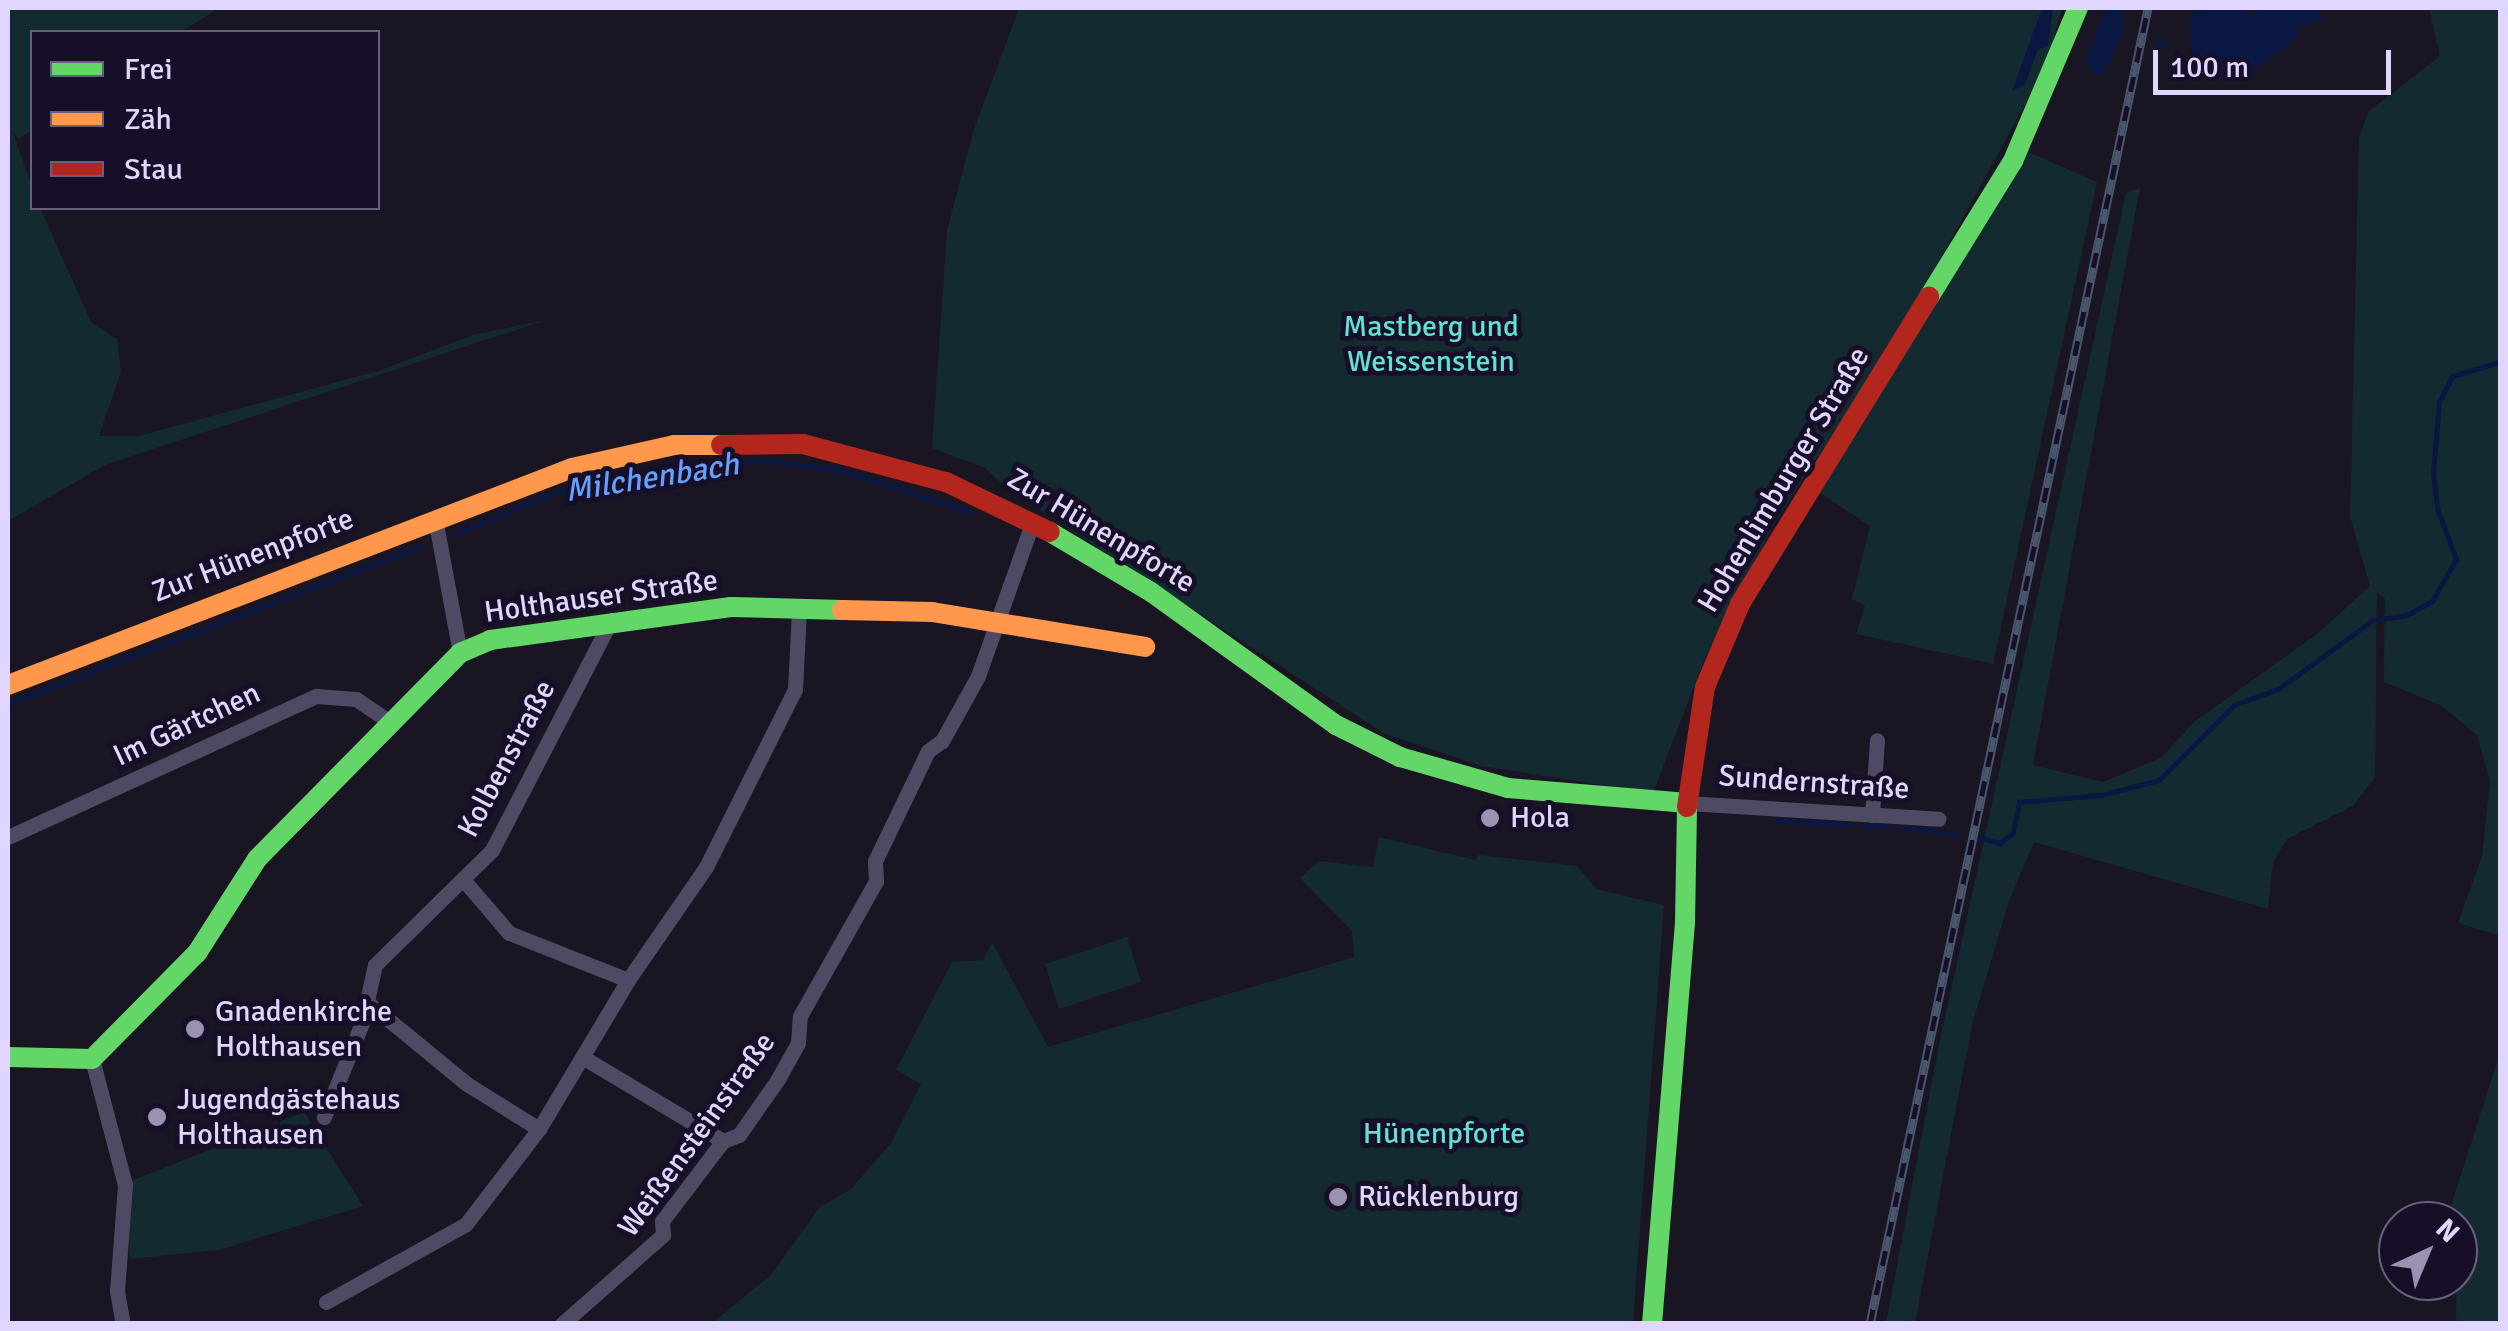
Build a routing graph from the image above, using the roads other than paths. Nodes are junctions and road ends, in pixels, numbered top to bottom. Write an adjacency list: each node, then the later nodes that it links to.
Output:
1 (2078, 8): 12 (main road, Hohenlimburger Straße)
2 (434, 518): 3 (main road, Zur Hünenpforte); 8 (street); 9 (main road, Zur Hünenpforte)
3 (1033, 521): 5 (street, Weißensteinstraße); 12 (main road, Zur Hünenpforte)
4 (800, 609): 5 (main road, Holthauser Straße); 6 (main road, Holthauser Straße); 17 (street)
5 (1000, 618): 7 (main road, Holthauser Straße); 24 (street, Weißensteinstraße)
6 (611, 620): 8 (main road, Holthauser Straße); 16 (street, Kolbenstraße)
7 (1144, 647)
8 (460, 653): 10 (main road, Holthauser Straße)
9 (8, 684)
10 (390, 722): 15 (street, Im Gärtchen); 21 (main road, Holthauser Straße)
11 (1878, 740): 13 (street)
12 (1687, 803): 13 (street, Sundernstraße); 28 (main road, Hohenlimburger Straße)
13 (1872, 814): 14 (street, Sundernstraße)
14 (1938, 819)
15 (8, 837)
16 (466, 882): 17 (street); 18 (street, Kolbenstraße)
17 (628, 980): 20 (street)
18 (367, 1002): 22 (street, Kolbenstraße); 23 (street)
19 (8, 1057): 21 (main road)
20 (584, 1058): 23 (street); 24 (street)
21 (92, 1059): 26 (street)
22 (324, 1117)
23 (539, 1129): 25 (street)
24 (723, 1141): 27 (street, Weißensteinstraße)
25 (326, 1302)
26 (123, 1324)
27 (562, 1324)
28 (1652, 1324)

